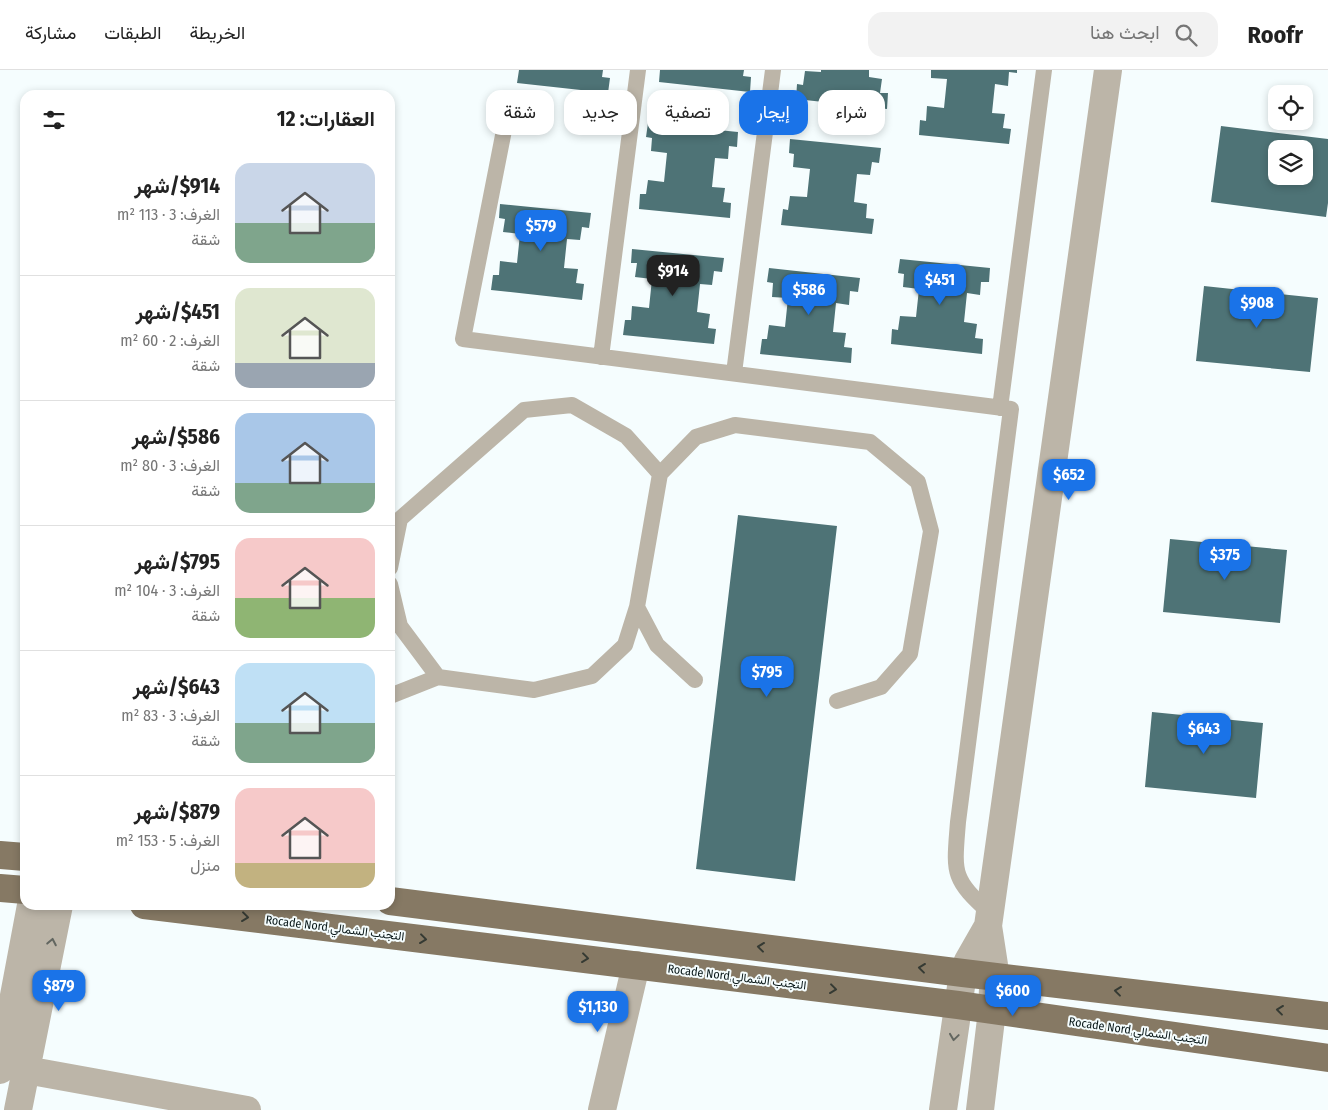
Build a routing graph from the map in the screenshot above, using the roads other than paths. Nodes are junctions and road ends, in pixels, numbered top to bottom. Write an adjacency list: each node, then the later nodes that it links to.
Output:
1 (638, 70): 6 (lane)
2 (773, 70): 7 (lane)
3 (1044, 70): 8 (lane)
4 (1108, 70): 25 (street)
5 (503, 135): 6 (lane)
6 (601, 357): 7 (lane)
7 (734, 374): 8 (lane)
8 (1000, 408): 25 (lane)
9 (660, 474): 10 (lane); 12 (lane); 16 (lane)
10 (395, 544)
11 (395, 605): 13 (lane)
12 (637, 606): 13 (lane); 14 (lane)
13 (438, 677): 15 (lane)
14 (695, 680)
15 (395, 694)
16 (838, 701)
17 (0, 855): 18 (main road)
18 (20, 857)
19 (0, 888): 20 (main road)
20 (20, 890)
21 (395, 902): 27 (main road, one-way to 21)
22 (29, 910): 33 (street)
23 (58, 910): 33 (street, one-way to 23)
24 (185, 910): 26 (main road, Rocade Nord,التجنب الشمالي, one-way to 26)
25 (989, 920): 27 (street); 28 (street)
26 (636, 965): 29 (main road, Rocade Nord,التجنب الشمالي, one-way to 29); 36 (street)
27 (963, 973): 28 (main road); 29 (street)
28 (994, 975): 30 (street); 31 (main road, one-way to 28)
29 (958, 1005): 30 (main road, Rocade Nord,التجنب الشمالي); 37 (street, one-way to 37)
30 (992, 1011): 32 (main road, Rocade Nord,التجنب الشمالي); 38 (street)
31 (1328, 1016)
32 (1328, 1058)
33 (13, 1070): 34 (street); 35 (street)
34 (18, 1110)
35 (247, 1110)
36 (602, 1110)
37 (943, 1110)
38 (980, 1110)

